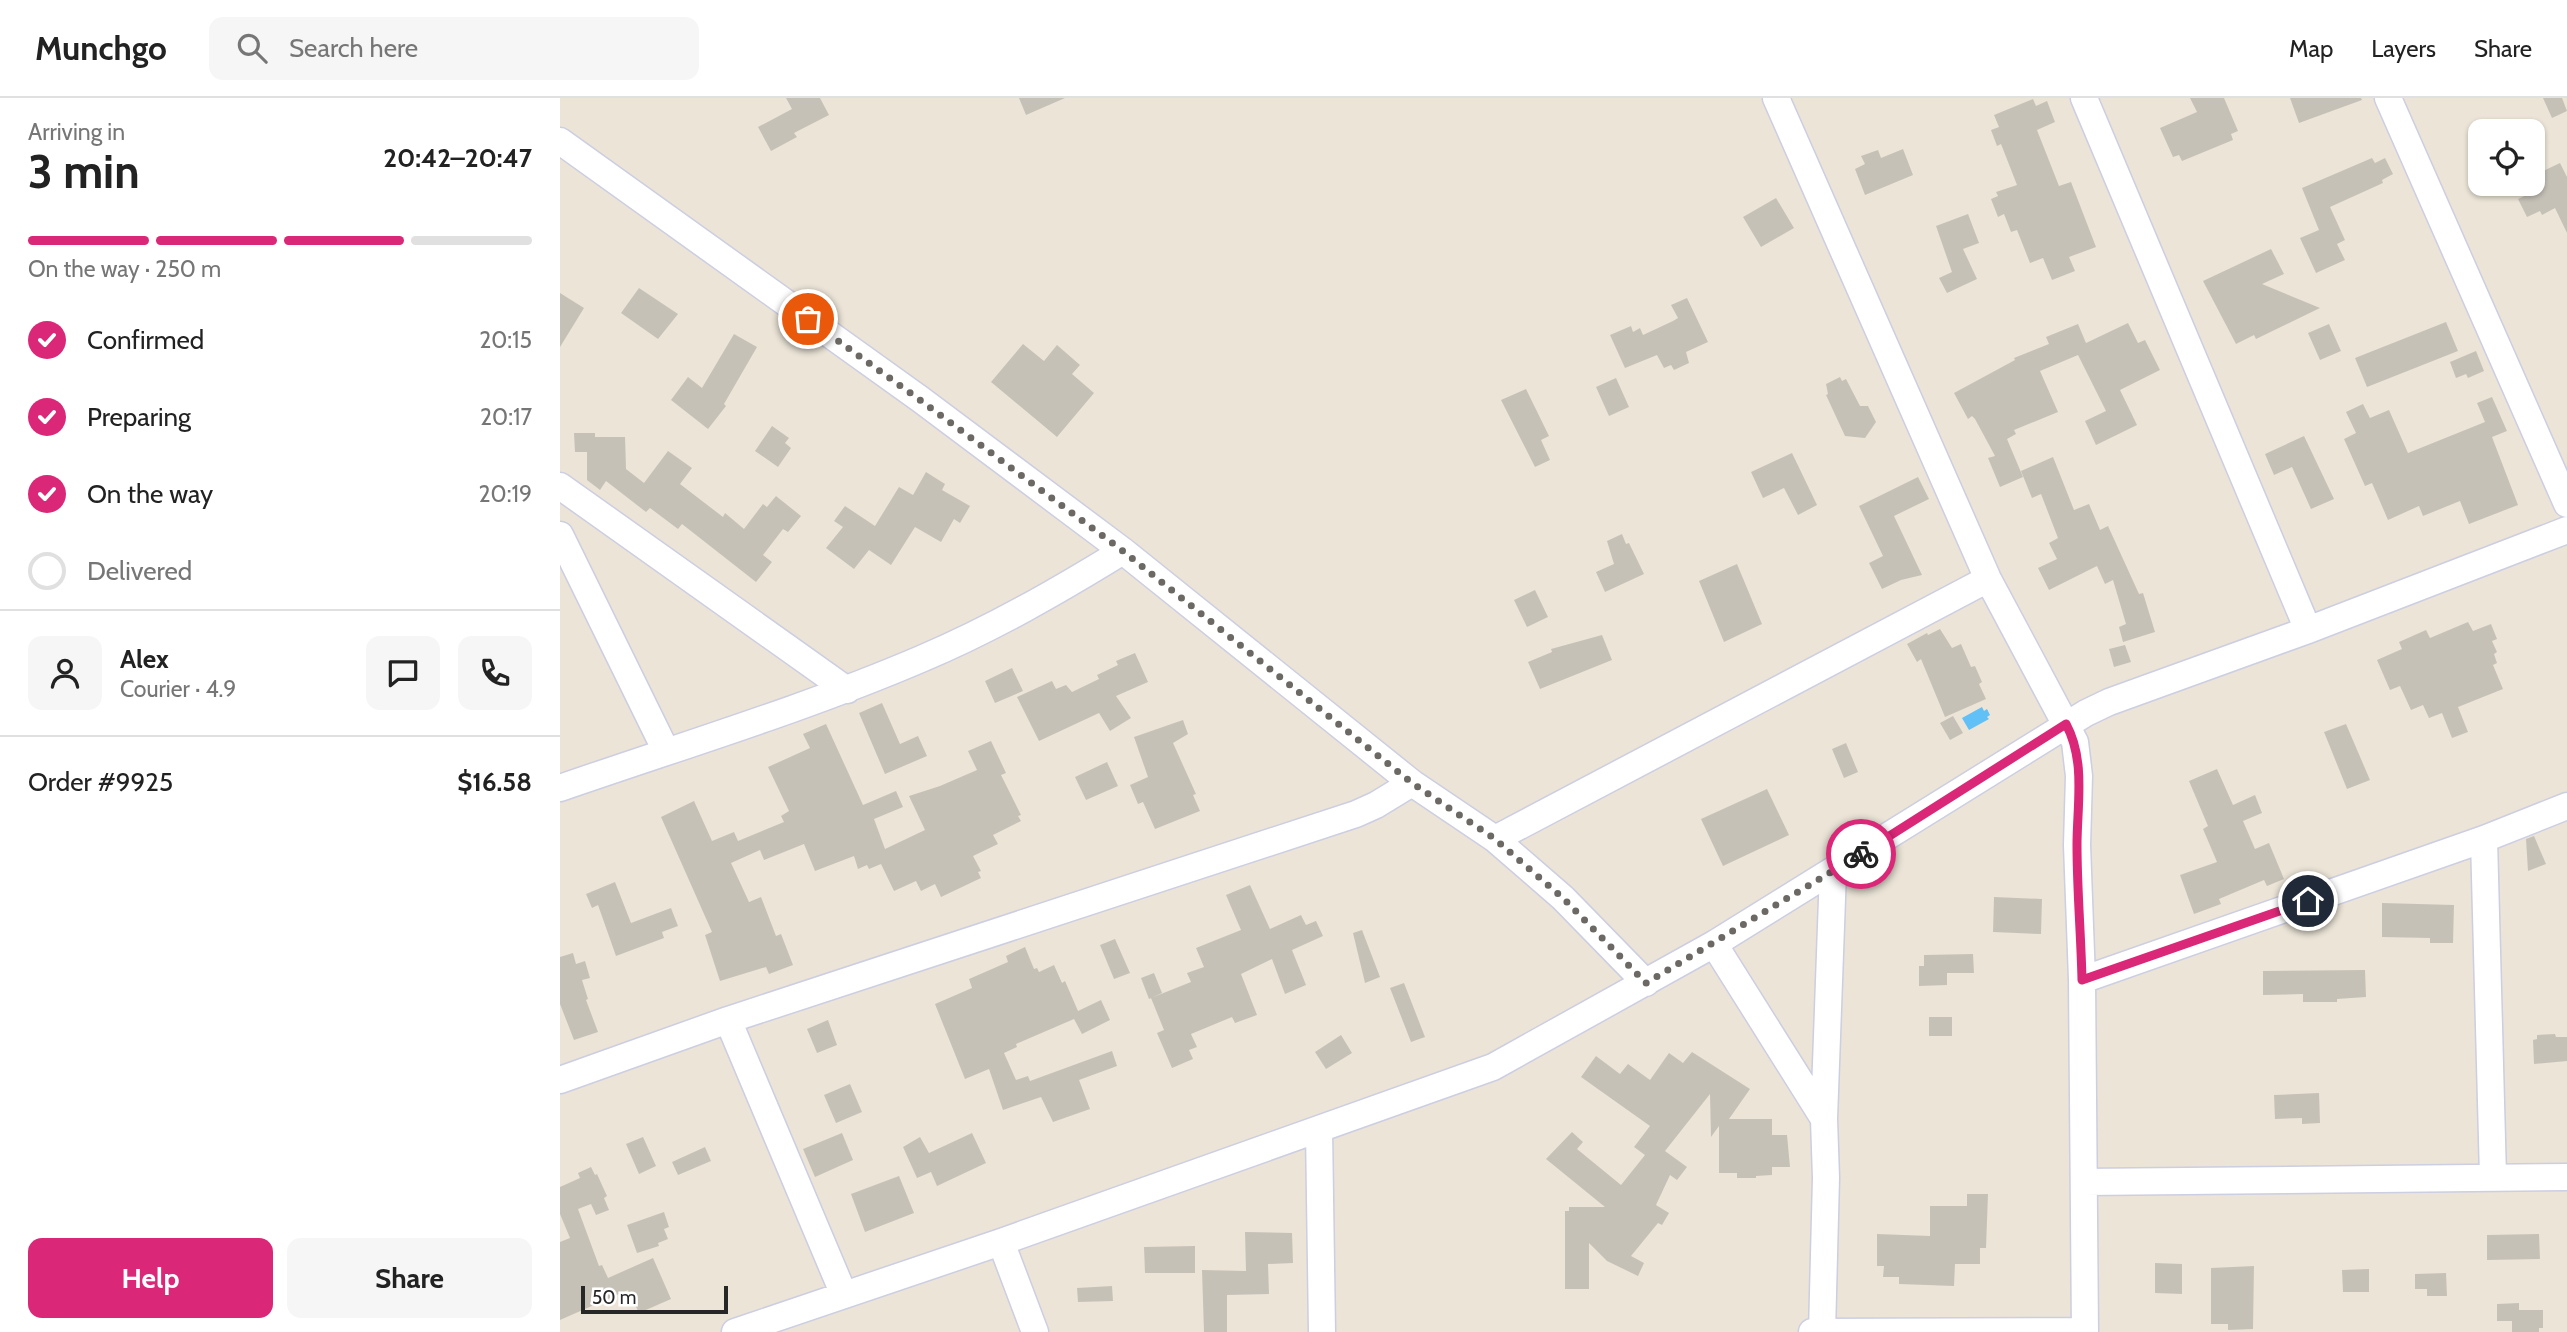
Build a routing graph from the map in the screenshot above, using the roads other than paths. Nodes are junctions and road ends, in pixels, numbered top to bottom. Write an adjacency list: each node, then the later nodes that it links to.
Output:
1 (1776, 98): 10 (street)
2 (2084, 98): 11 (street)
3 (2388, 98): 6 (street)
4 (560, 141): 9 (street)
5 (560, 486): 12 (street)
6 (2567, 504)
7 (2567, 530): 11 (street)
8 (560, 535): 14 (street)
9 (1123, 551): 12 (street); 15 (street)
10 (1988, 579): 13 (street); 18 (street)
11 (2308, 630): 13 (street)
12 (846, 690): 14 (street)
13 (2066, 724): 20 (street); 22 (street)
14 (666, 751): 16 (street)
15 (1412, 783): 18 (street); 24 (street)
16 (560, 788)
17 (2567, 806): 19 (street)
18 (1495, 839): 23 (street)
19 (2484, 839): 22 (street); 28 (street)
20 (1833, 871): 21 (street); 26 (street)
21 (1714, 944): 23 (street); 26 (street)
22 (2082, 980): 30 (street)
23 (1646, 983): 27 (street)
24 (728, 1020): 25 (street); 32 (street)
25 (560, 1080)
26 (1824, 1119): 37 (street)
27 (1319, 1129): 31 (street); 35 (street)
28 (2493, 1177): 29 (street); 30 (street)
29 (2567, 1177)
30 (2084, 1182): 38 (street)
31 (1001, 1242): 32 (street); 34 (street)
32 (844, 1295): 33 (street)
33 (735, 1332)
34 (1035, 1332)
35 (1322, 1332)
36 (1812, 1332): 37 (street)
37 (1822, 1332): 38 (street)
38 (2085, 1332)

